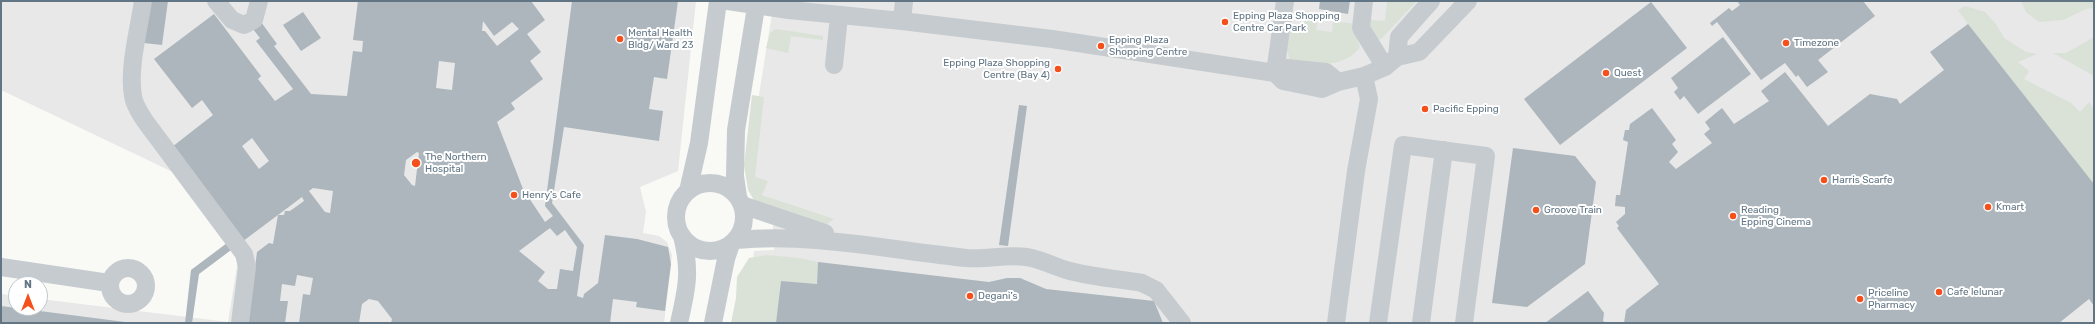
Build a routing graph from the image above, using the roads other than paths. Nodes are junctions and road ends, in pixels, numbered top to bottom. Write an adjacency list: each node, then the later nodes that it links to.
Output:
1 (143, 1): 26 (street)
2 (216, 1): 3 (street)
3 (258, 1)
4 (718, 1): 19 (street)
5 (728, 1): 11 (street)
6 (904, 1): 13 (street)
7 (1285, 1): 16 (street)
8 (1364, 1): 14 (street)
9 (1431, 1): 14 (street)
10 (1468, 1): 14 (street)
11 (756, 3): 12 (street); 20 (street)
12 (840, 16): 13 (street); 15 (street)
13 (902, 21): 16 (street)
14 (1391, 62): 17 (street)
15 (834, 65)
16 (1275, 73): 17 (street)
17 (1364, 76): 30 (street)
18 (1444, 150): 31 (street); 32 (street); 33 (street)
19 (688, 191): 20 (street); 21 (street)
20 (740, 201): 22 (street); 23 (street)
21 (682, 236): 22 (street); 27 (street)
22 (734, 242): 23 (street); 28 (street)
23 (852, 242): 29 (street)
24 (1, 268): 25 (street)
25 (110, 283)
26 (240, 323)
27 (679, 323)
28 (713, 323)
29 (1182, 323)
30 (1336, 323)
31 (1378, 323)
32 (1421, 323)
33 (1464, 323)

